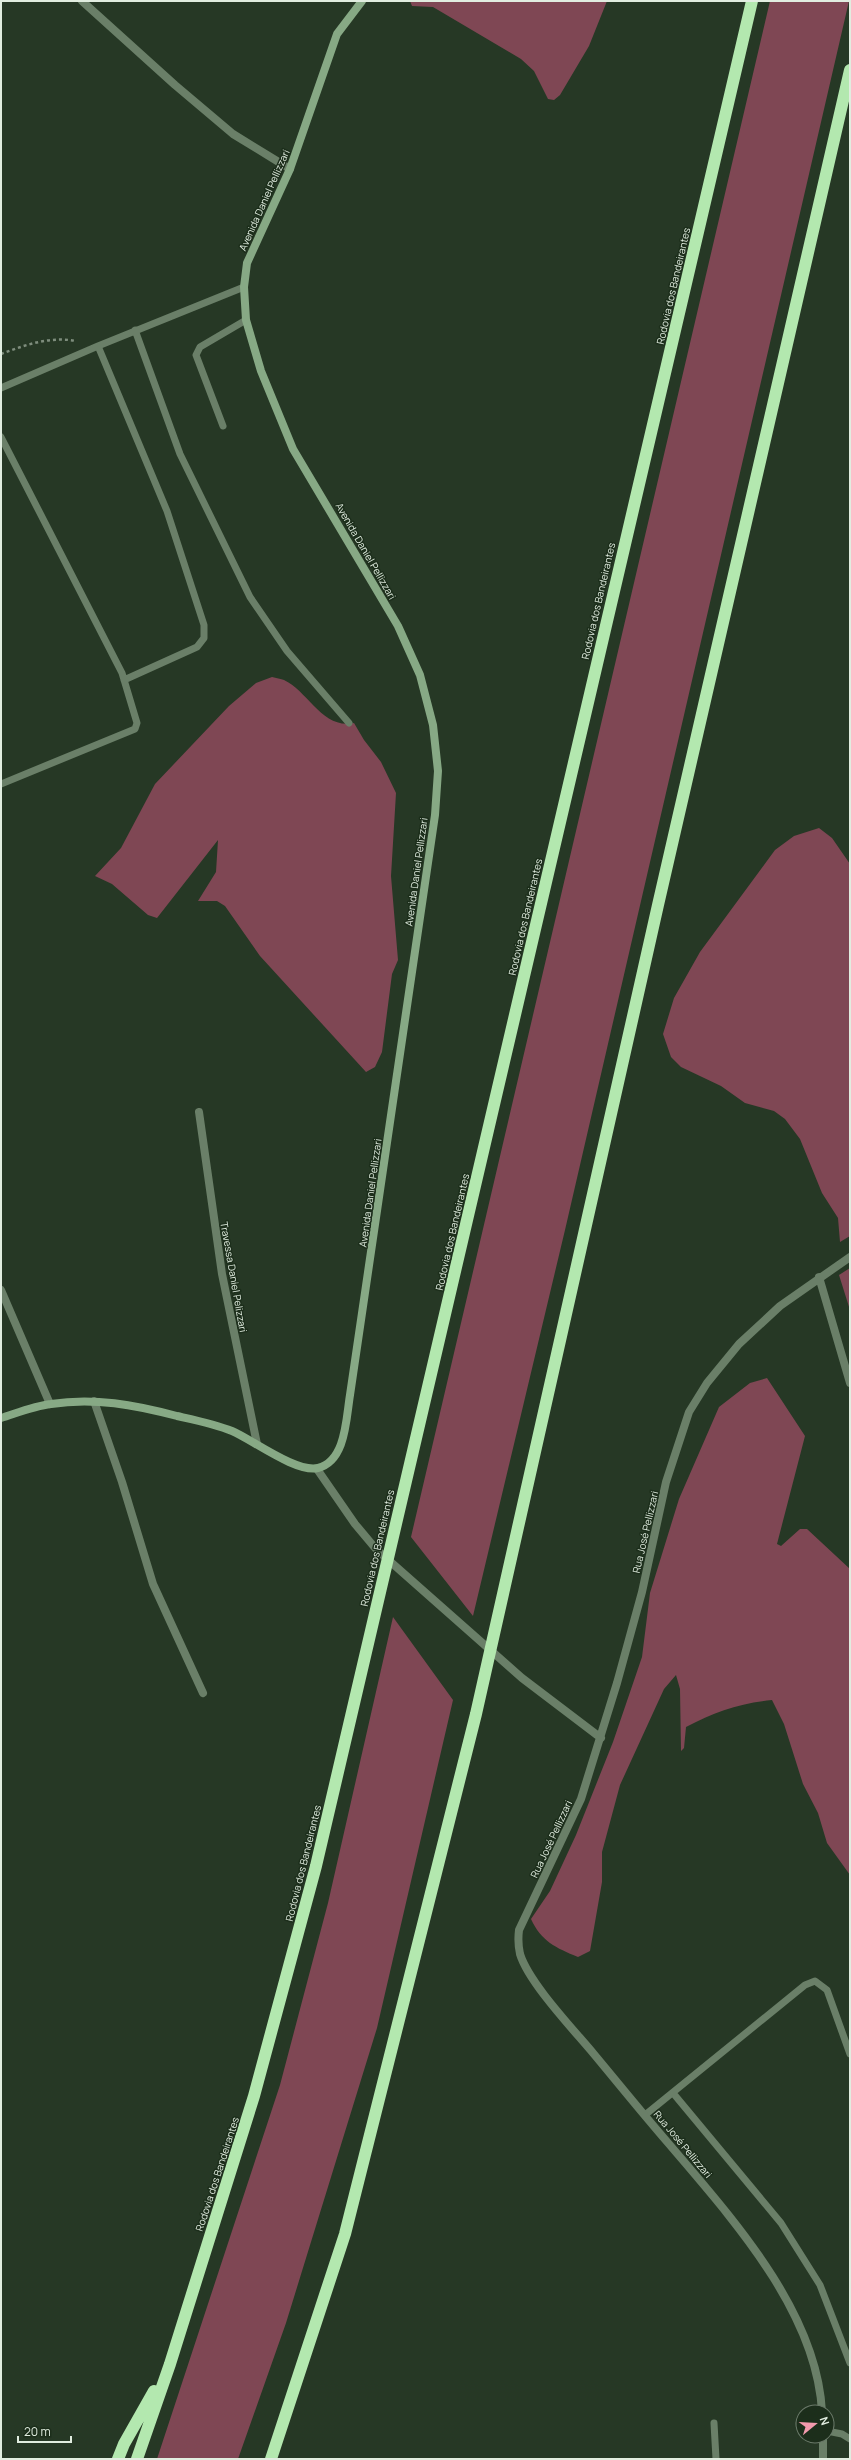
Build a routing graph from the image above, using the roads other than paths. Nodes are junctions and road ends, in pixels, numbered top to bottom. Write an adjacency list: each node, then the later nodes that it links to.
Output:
1 (82, 1): 5 (street)
2 (362, 1): 5 (street, Avenida Daniel Pellizzari)
3 (752, 1): 32 (highway, Rodovia dos Bandeirantes)
4 (850, 70): 40 (highway)
5 (290, 169): 6 (street, Avenida Daniel Pellizzari)
6 (244, 287): 7 (street, Avenida Daniel Pellizzari); 8 (lane)
7 (246, 320): 11 (lane); 25 (street, Avenida Daniel Pellizzari)
8 (135, 330): 9 (lane); 14 (lane)
9 (98, 346): 10 (lane); 13 (lane)
10 (1, 388)
11 (223, 426)
12 (1, 437): 13 (lane)
13 (124, 680): 15 (lane)
14 (349, 723)
15 (1, 784)
16 (199, 1112): 24 (street, Travessa Daniel Pelizzari)
17 (850, 1257): 18 (street, Rua José Pellizzari)
18 (819, 1277): 20 (street); 27 (street, Rua José Pellizzari)
19 (1, 1290): 22 (street)
20 (850, 1383)
21 (94, 1401): 22 (street); 24 (street); 26 (street)
22 (50, 1404): 23 (street)
23 (1, 1418)
24 (257, 1444): 25 (street)
25 (317, 1469): 27 (street)
26 (203, 1693)
27 (601, 1738): 30 (street, Rua José Pellizzari)
28 (850, 2054): 29 (lane)
29 (673, 2093): 30 (lane); 31 (lane)
30 (645, 2115): 33 (street, Rua José Pellizzari)
31 (850, 2363)
32 (170, 2364): 38 (highway); 39 (highway, Rodovia dos Bandeirantes)
33 (822, 2404)
34 (714, 2423): 41 (lane)
35 (835, 2433): 36 (lane)
36 (850, 2439)
37 (823, 2444): 42 (street)
38 (118, 2459)
39 (137, 2459)
40 (271, 2459)
41 (716, 2459)
42 (824, 2459)

